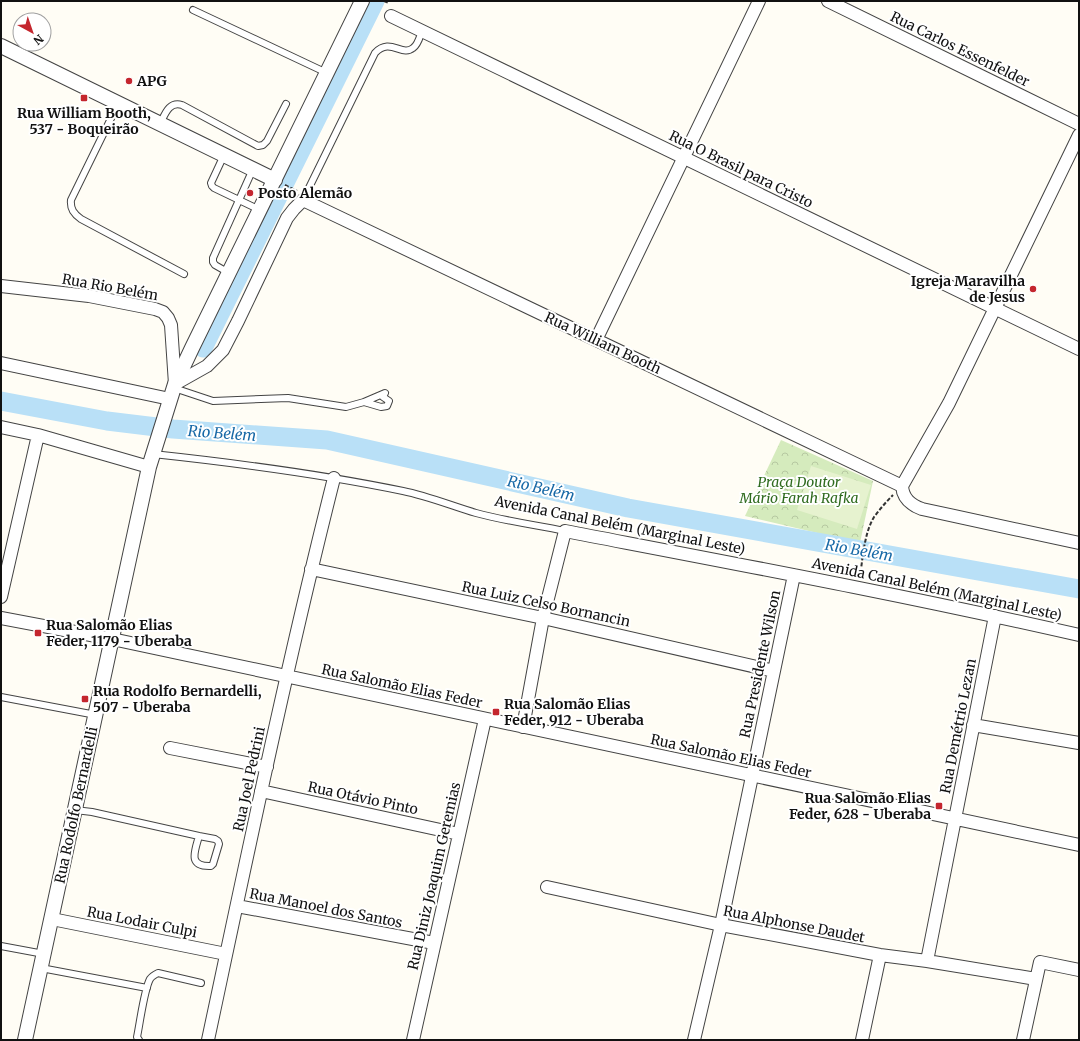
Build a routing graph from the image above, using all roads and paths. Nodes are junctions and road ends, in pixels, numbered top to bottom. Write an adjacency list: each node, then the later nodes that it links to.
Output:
1 (362, 1): 10 (street, Rua Rodolfo Bernardelli)
2 (384, 1): 5 (path)
3 (759, 1): 17 (street)
4 (828, 1): 14 (street, Rua Carlos Essenfelder)
5 (389, 3)
6 (193, 10): 10 (lane)
7 (391, 16): 8 (street, Rua O Brasil para Cristo)
8 (422, 31): 17 (street, Rua O Brasil para Cristo); 20 (lane)
9 (1, 46): 11 (street)
10 (327, 74): 19 (street, Rua Rodolfo Bernardelli)
11 (118, 104): 13 (street); 24 (lane)
12 (286, 104): 13 (lane)
13 (160, 124): 16 (street)
14 (1079, 124)
15 (1079, 135): 26 (street)
16 (224, 155): 18 (street); 21 (lane)
17 (683, 158): 26 (street, Rua O Brasil para Cristo); 27 (street)
18 (254, 170): 19 (street); 21 (lane)
19 (279, 182): 20 (path); 22 (street, Rua Rodolfo Bernardelli)
20 (300, 195): 27 (street, Rua William Booth); 30 (street)
21 (239, 200): 22 (lane); 23 (lane)
22 (260, 210): 23 (street, Rua Rodolfo Bernardelli)
23 (229, 273): 30 (street, Rua Rodolfo Bernardelli)
24 (184, 274)
25 (1, 286): 30 (street, Rua Rio Belém)
26 (994, 308): 28 (street, Rua O Brasil para Cristo); 36 (street)
27 (596, 340): 36 (street, Rua William Booth)
28 (1079, 349)
29 (1, 363): 30 (street)
30 (172, 396): 31 (lane); 34 (street, Rua Rodolfo Bernardelli)
31 (364, 402)
32 (1, 427): 33 (street, Avenida Canal Belém (Marginal Leste))
33 (38, 435): 34 (street, Avenida Canal Belém (Marginal Leste)); 42 (street)
34 (151, 460): 35 (lane, Avenida Canal Belém (Marginal Leste)); 47 (street, Rua Rodolfo Bernardelli)
35 (334, 478): 37 (lane, Avenida Canal Belém (Marginal Leste)); 39 (street, Rua Joel Pedrini)
36 (902, 486): 38 (street); 41 (path)
37 (566, 530): 40 (street, Avenida Canal Belém (Marginal Leste)); 45 (street)
38 (1079, 543)
39 (311, 569): 45 (street, Rua Luiz Celso Bornancin); 49 (street, Rua Joel Pedrini)
40 (794, 575): 43 (street, Avenida Canal Belém (Marginal Leste)); 48 (street, Rua Presidente Wilson)
41 (860, 576)
42 (1, 598)
43 (995, 616): 46 (street, Avenida Canal Belém (Marginal Leste)); 53 (street, Rua Demétrio Lezan)
44 (1, 618): 47 (street, Rua Salomão Elias Feder)
45 (543, 618): 48 (street, Rua Luiz Celso Bornancin); 54 (street)
46 (1079, 635)
47 (112, 640): 49 (street, Rua Salomão Elias Feder); 51 (street, Rua Rodolfo Bernardelli)
48 (774, 671): 58 (street, Rua Presidente Wilson)
49 (286, 677): 52 (street, Rua Salomão Elias Feder); 57 (street, Rua Joel Pedrini)
50 (1, 697): 51 (lane)
51 (96, 715): 60 (street, Rua Rodolfo Bernardelli)
52 (484, 719): 54 (street, Rua Salomão Elias Feder); 62 (street, Rua Diniz Joaquim Geremias)
53 (973, 725): 55 (street); 61 (street, Rua Demétrio Lezan)
54 (522, 727): 58 (street, Rua Salomão Elias Feder)
55 (1079, 743)
56 (170, 748): 57 (street)
57 (267, 767): 59 (street, Rua Joel Pedrini)
58 (752, 776): 61 (street, Rua Salomão Elias Feder); 68 (street, Rua Presidente Wilson)
59 (261, 792): 62 (street, Rua Otávio Pinto); 66 (street, Rua Joel Pedrini)
60 (75, 810): 63 (lane); 67 (street, Rua Rodolfo Bernardelli)
61 (954, 819): 64 (street, Rua Salomão Elias Feder); 74 (street, Rua Demétrio Lezan)
62 (459, 834): 69 (street, Rua Diniz Joaquim Geremias)
63 (199, 836): 63 (lane)
64 (1079, 845)
65 (547, 887): 68 (street, Rua Alphonse Daudet)
66 (236, 906): 69 (street, Rua Manoel dos Santos); 72 (street, Rua Joel Pedrini)
67 (52, 919): 71 (street, Rua Rodolfo Bernardelli); 72 (street, Rua Lodair Culpi)
68 (721, 925): 73 (street, Rua Alphonse Daudet); 84 (street, Rua Presidente Wilson)
69 (434, 943): 83 (street, Rua Diniz Joaquim Geremias)
70 (1, 946): 71 (lane)
71 (44, 954): 75 (street, Rua Rodolfo Bernardelli)
72 (226, 954): 82 (street, Rua Joel Pedrini)
73 (880, 955): 74 (street, Rua Alphonse Daudet); 85 (street)
74 (927, 961): 77 (street, Rua Alphonse Daudet)
75 (40, 968): 79 (lane); 80 (street, Rua Rodolfo Bernardelli)
76 (1079, 970): 77 (street)
77 (1036, 979): 86 (street)
78 (201, 983): 79 (lane)
79 (147, 988): 81 (lane)
80 (26, 1040)
81 (138, 1040)
82 (208, 1040)
83 (413, 1040)
84 (694, 1040)
85 (862, 1040)
86 (1023, 1040)

